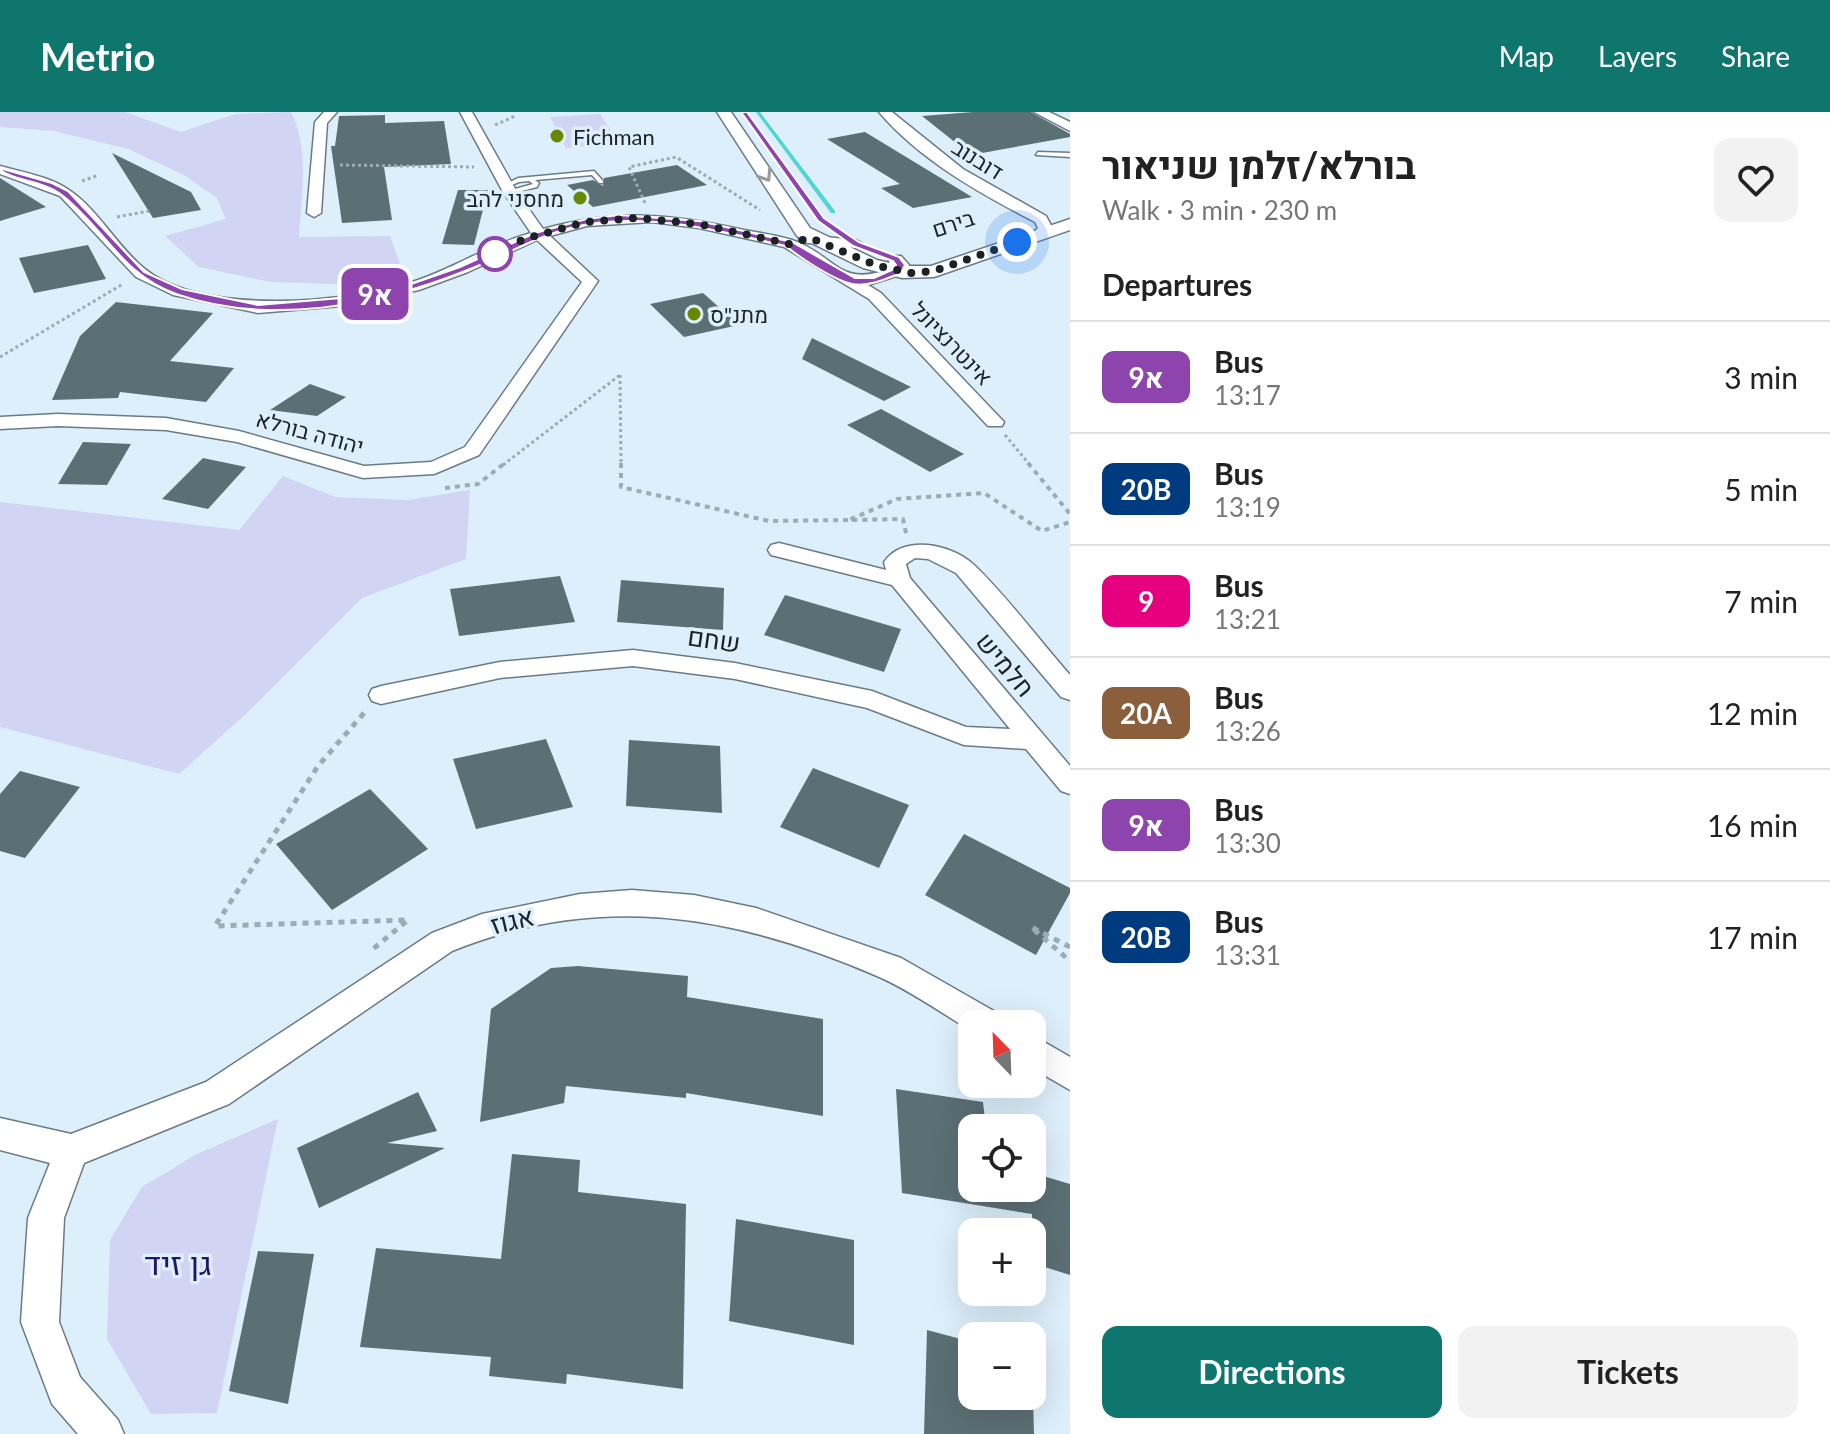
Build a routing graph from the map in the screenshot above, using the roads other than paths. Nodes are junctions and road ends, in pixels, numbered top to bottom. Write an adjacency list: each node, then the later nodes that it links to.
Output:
1 (331, 112): 13 (street)
2 (466, 112): 11 (street)
3 (724, 112): 18 (street, one-way to 18)
4 (885, 112): 16 (street, דובנוב)
5 (1040, 112): 6 (street)
6 (1070, 127)
7 (1038, 154): 8 (lane)
8 (1070, 155)
9 (0, 170): 17 (street)
10 (601, 182): 11 (lane)
11 (508, 189): 17 (street)
12 (1070, 210): 16 (street, בירם)
13 (314, 213)
14 (1070, 224): 16 (street, בירם)
15 (829, 227): 20 (street)
16 (1040, 227): 21 (street, בירם)
17 (539, 234): 19 (street); 24 (street, יהודה בורלא)
18 (810, 238): 19 (street); 20 (street); 21 (street, בירם)
19 (789, 244): 22 (street, אינטרנציונל)
20 (856, 244): 21 (street)
21 (897, 265): 22 (street, אינטרנציונל)
22 (875, 288): 23 (street, אינטרנציונל)
23 (995, 422)
24 (0, 423)
25 (779, 550): 26 (street)
26 (900, 580): 27 (street, חלמיש); 29 (street, חלמיש)
27 (1070, 691)
28 (381, 695): 29 (street, שחם)
29 (1033, 740): 30 (street, חלמיש)
30 (1070, 784)
31 (964, 1010): 35 (street, אגוז)
32 (1046, 1059): 33 (street)
33 (1070, 1075)
34 (0, 1134): 35 (street)
35 (71, 1151): 36 (street)
36 (104, 1434)

